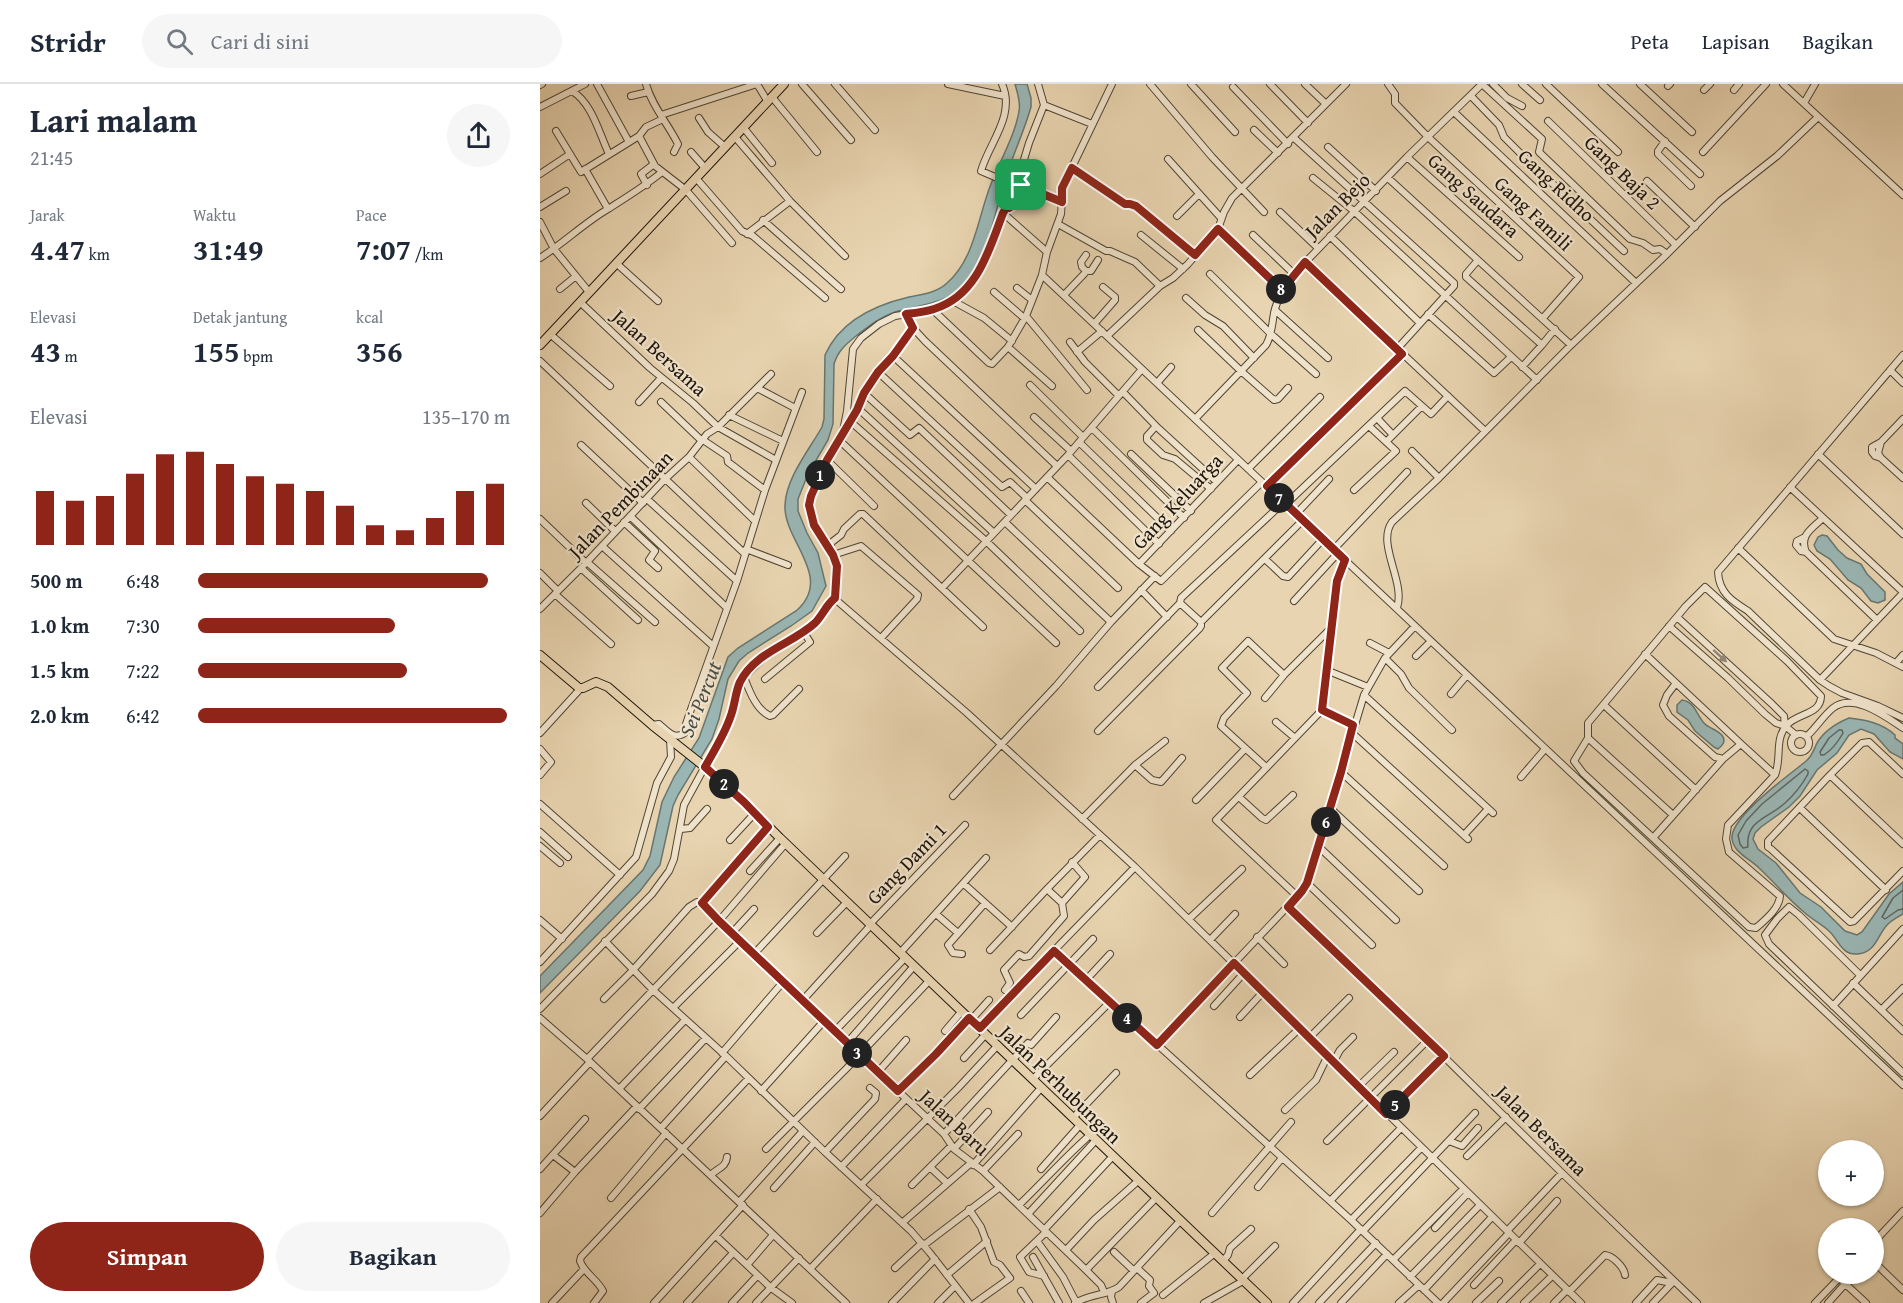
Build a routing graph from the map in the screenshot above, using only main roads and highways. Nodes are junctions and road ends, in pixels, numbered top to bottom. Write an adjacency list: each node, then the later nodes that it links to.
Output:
1 (784, 84): 2 (main road)
2 (544, 339)
3 (540, 655): 4 (main road, Jalan Perhubungan)
4 (1267, 1303)

